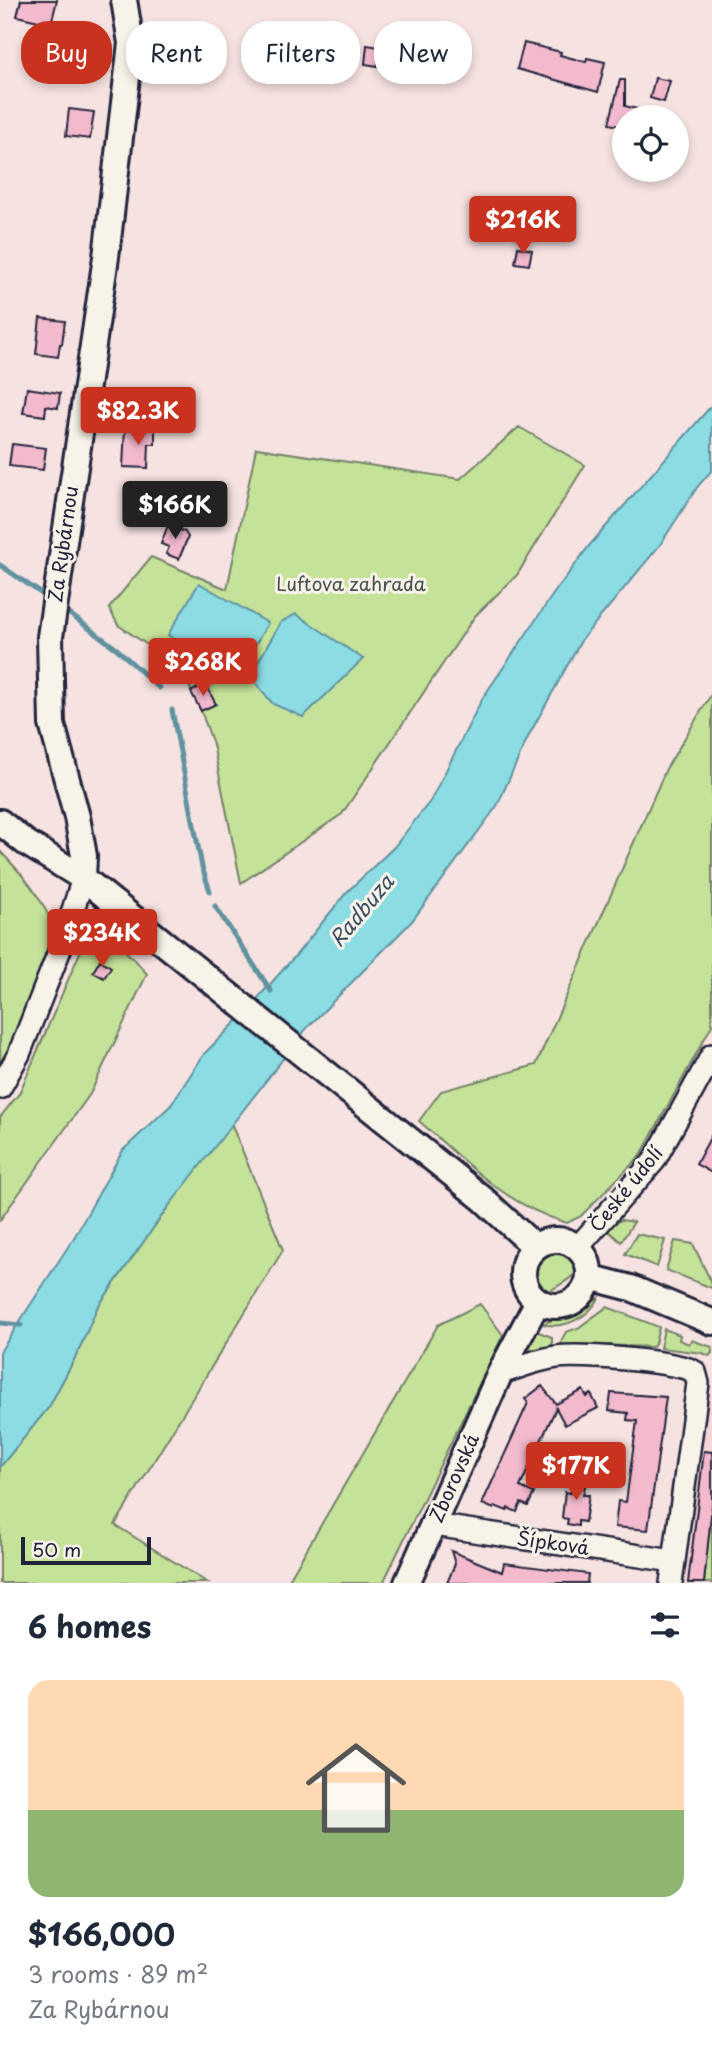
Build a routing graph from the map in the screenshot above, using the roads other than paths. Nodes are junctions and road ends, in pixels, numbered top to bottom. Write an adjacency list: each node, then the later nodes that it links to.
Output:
1 (124, 0): 3 (street, Za Rybárnou)
2 (0, 822): 3 (street)
3 (83, 878): 5 (street); 6 (street)
4 (712, 1055): 7 (street, České údolí)
5 (0, 1088)
6 (535, 1247): 7 (street); 9 (street)
7 (578, 1247): 8 (street)
8 (589, 1277): 9 (street); 10 (street)
9 (538, 1300): 11 (street, Zborovská)
10 (712, 1322)
11 (500, 1373): 12 (street, Zborovská); 13 (street)
12 (434, 1525): 13 (street, Šípková); 14 (street, Zborovská)
13 (673, 1561): 15 (street)
14 (407, 1583)
15 (671, 1583)

